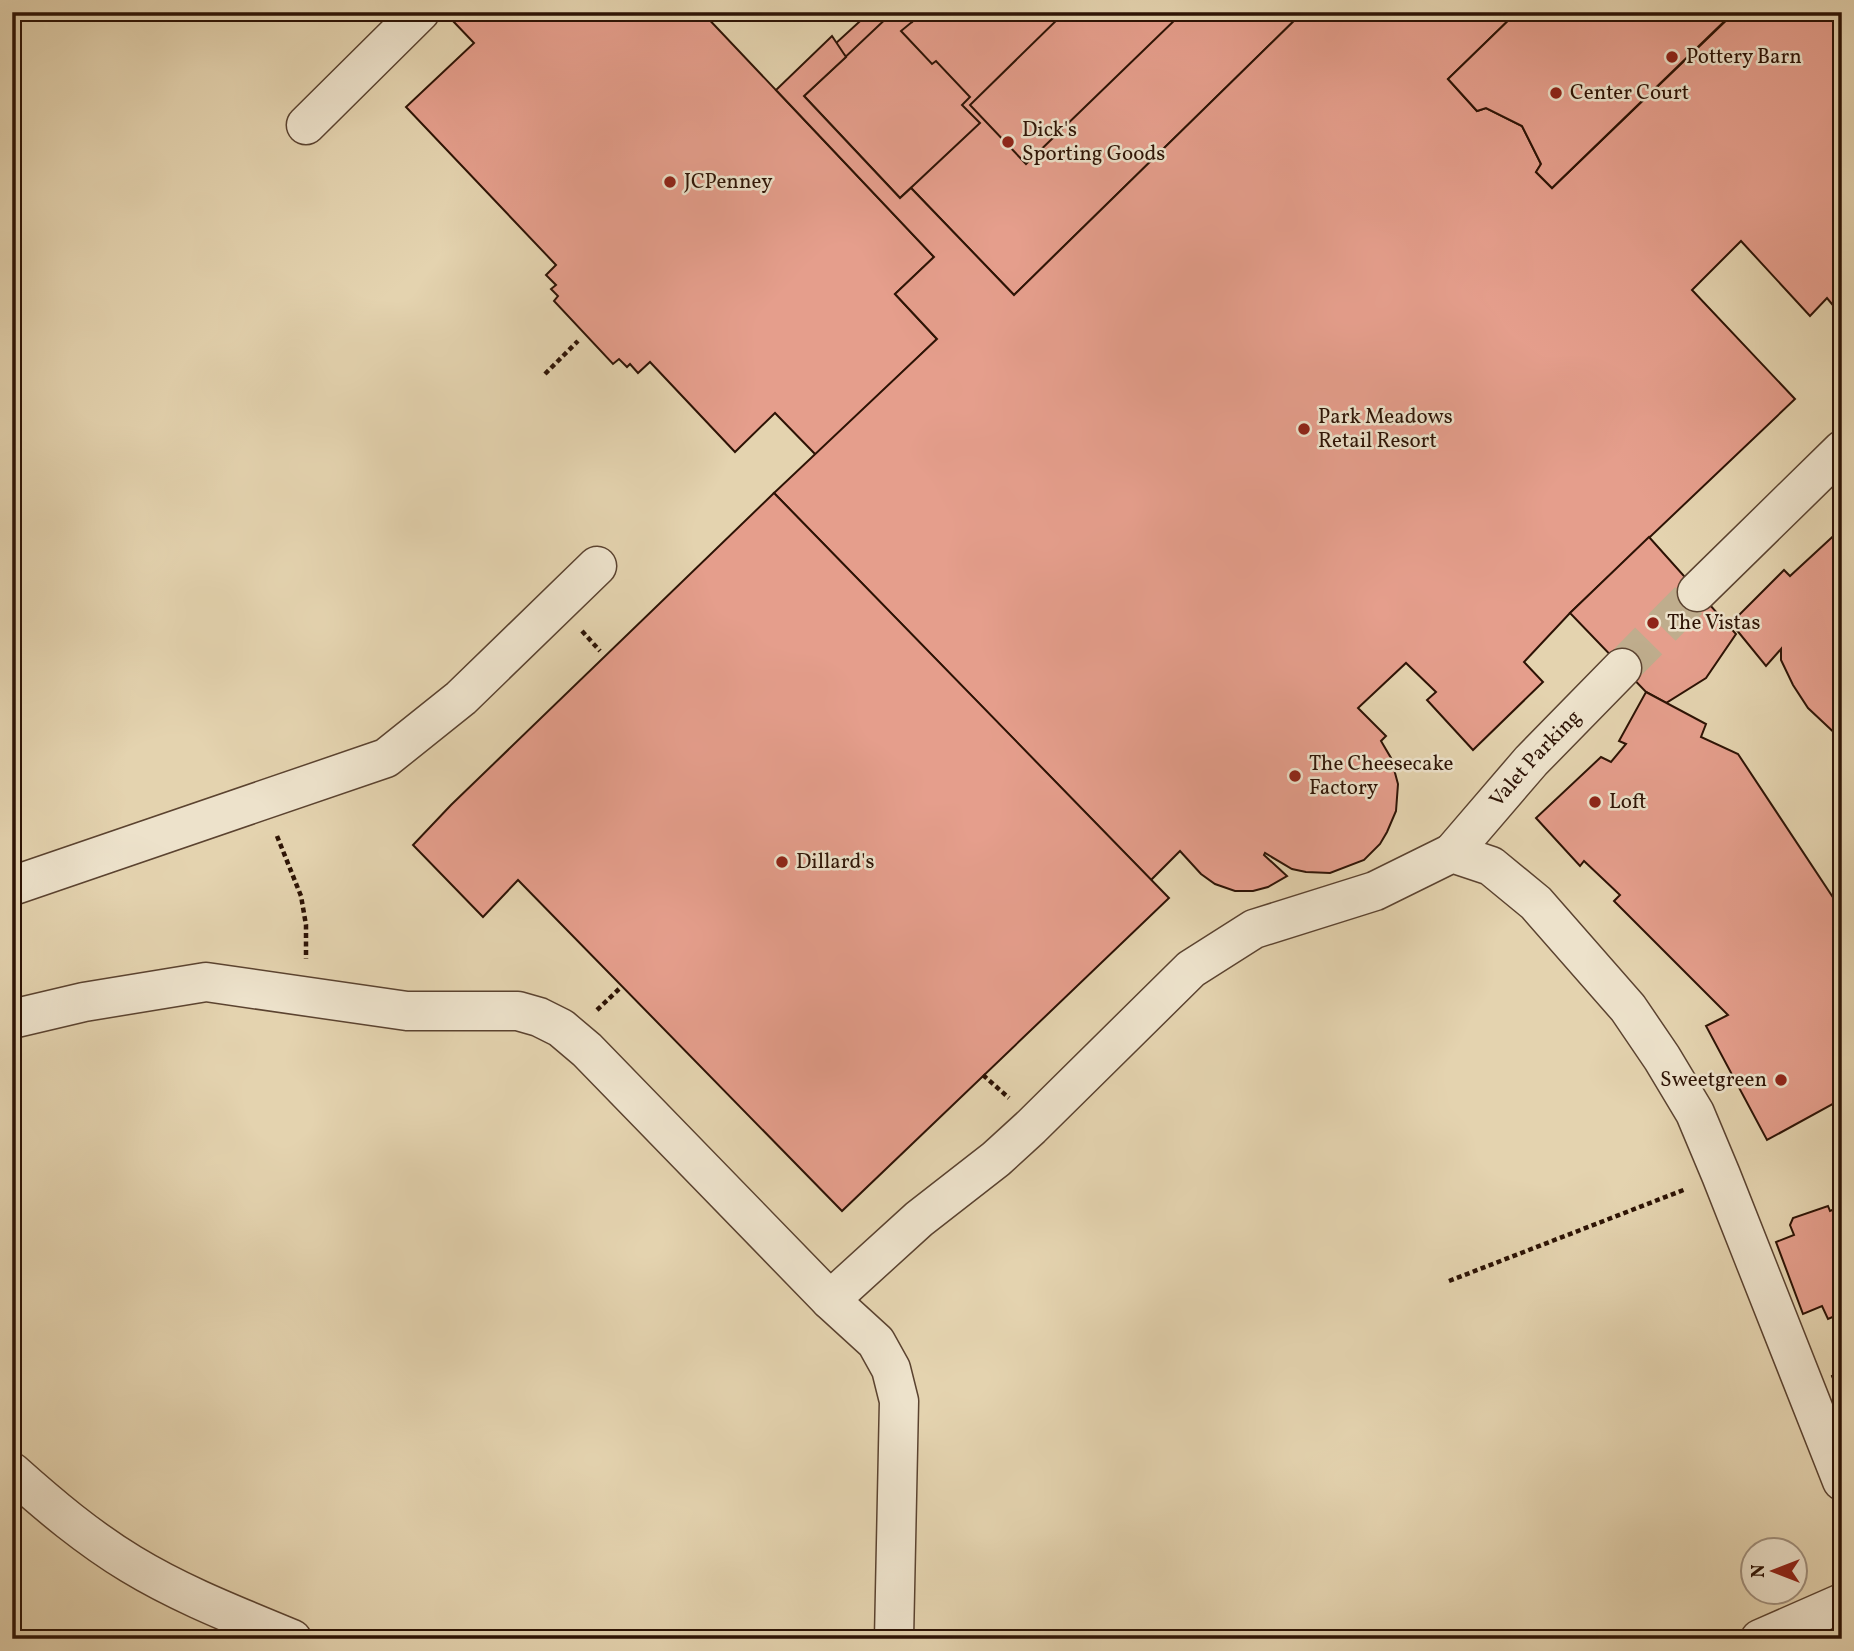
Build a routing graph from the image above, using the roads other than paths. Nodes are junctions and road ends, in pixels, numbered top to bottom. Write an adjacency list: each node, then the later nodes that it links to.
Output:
1 (420, 12): 2 (street)
2 (306, 125)
3 (1842, 450): 5 (street)
4 (597, 566): 8 (street)
5 (1697, 592)
6 (1622, 668): 7 (street, Valet Parking)
7 (1452, 852): 10 (street); 12 (street)
8 (12, 886)
9 (12, 1019): 10 (street)
10 (830, 1300): 15 (street)
11 (12, 1472): 14 (street)
12 (1842, 1481)
13 (1842, 1603): 16 (street)
14 (292, 1639)
15 (894, 1639)
16 (1760, 1639)

